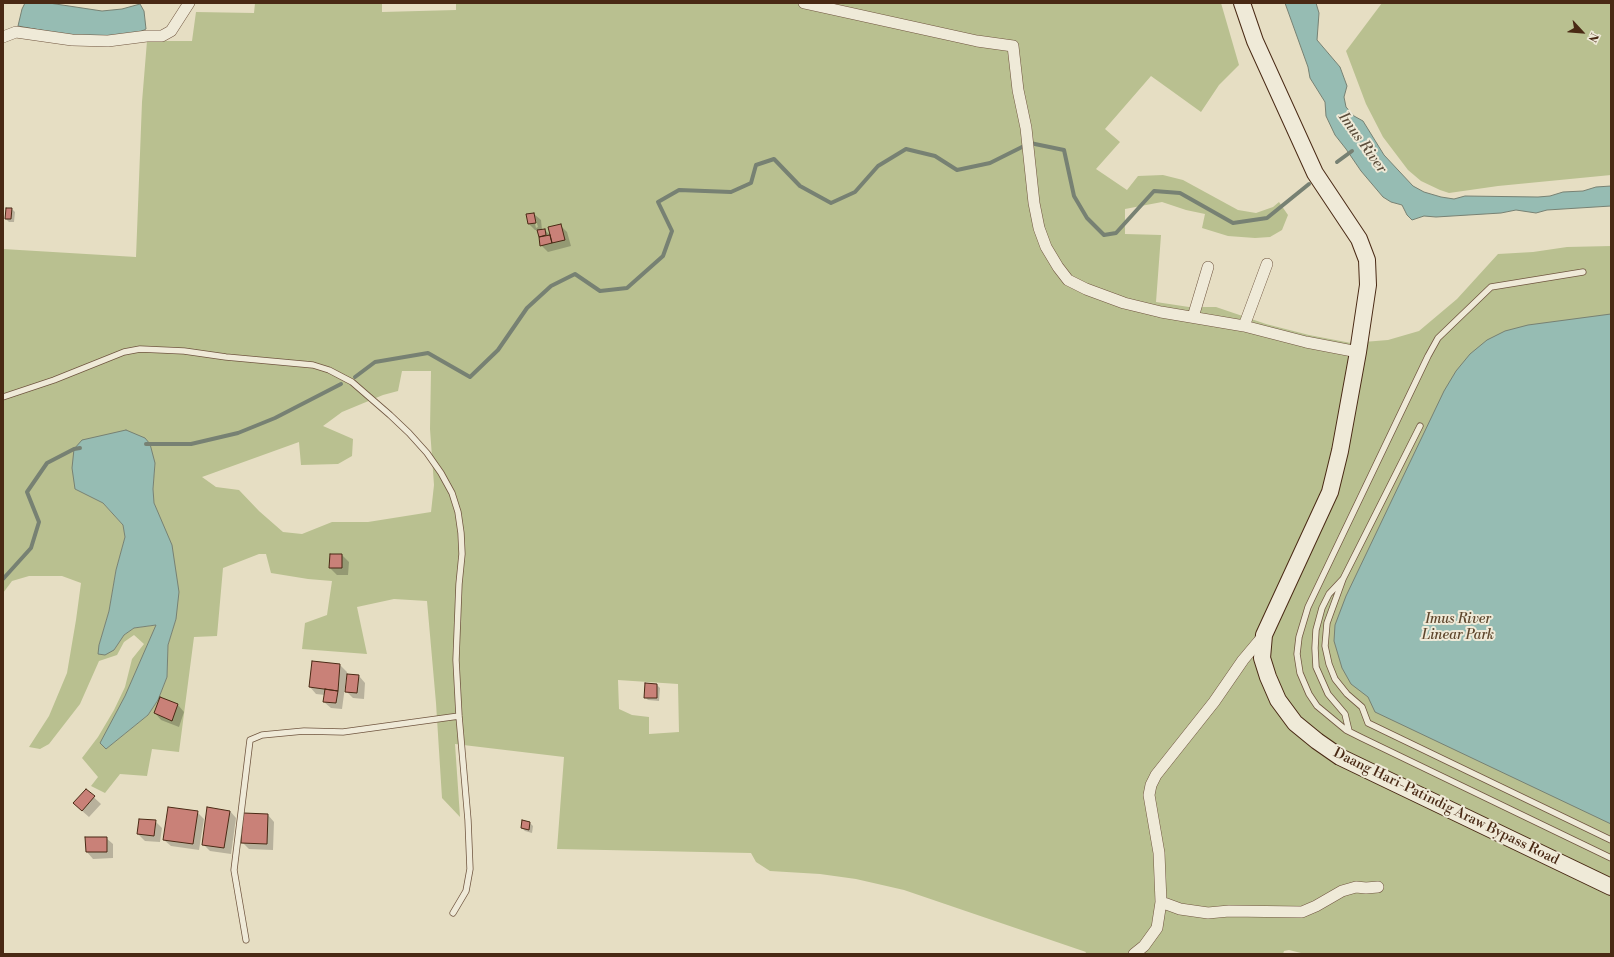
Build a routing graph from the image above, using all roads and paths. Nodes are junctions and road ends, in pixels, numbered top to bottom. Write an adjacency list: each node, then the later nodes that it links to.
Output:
1 (189, 3): 4 (street)
2 (804, 3): 8 (street)
3 (1242, 3): 10 (main road, Daang Hari-Patindig Araw Bypass Road)
4 (3, 37)
5 (1267, 264): 9 (street)
6 (1208, 267): 8 (street)
7 (1583, 272): 16 (lane)
8 (1193, 317): 9 (street)
9 (1244, 326): 10 (street)
10 (1358, 352): 14 (main road, Daang Hari-Patindig Araw Bypass Road)
11 (3, 397): 15 (lane)
12 (1420, 426): 13 (lane)
13 (1343, 579): 16 (lane); 17 (lane)
14 (1264, 635): 20 (main road, Daang Hari-Patindig Araw Bypass Road); 21 (street)
15 (459, 716): 22 (lane); 23 (lane)
16 (1349, 731): 18 (lane)
17 (1611, 840)
18 (1611, 858)
19 (1378, 887): 21 (street)
20 (1611, 887)
21 (1161, 902): 24 (street)
22 (454, 913)
23 (246, 940)
24 (1134, 954)

